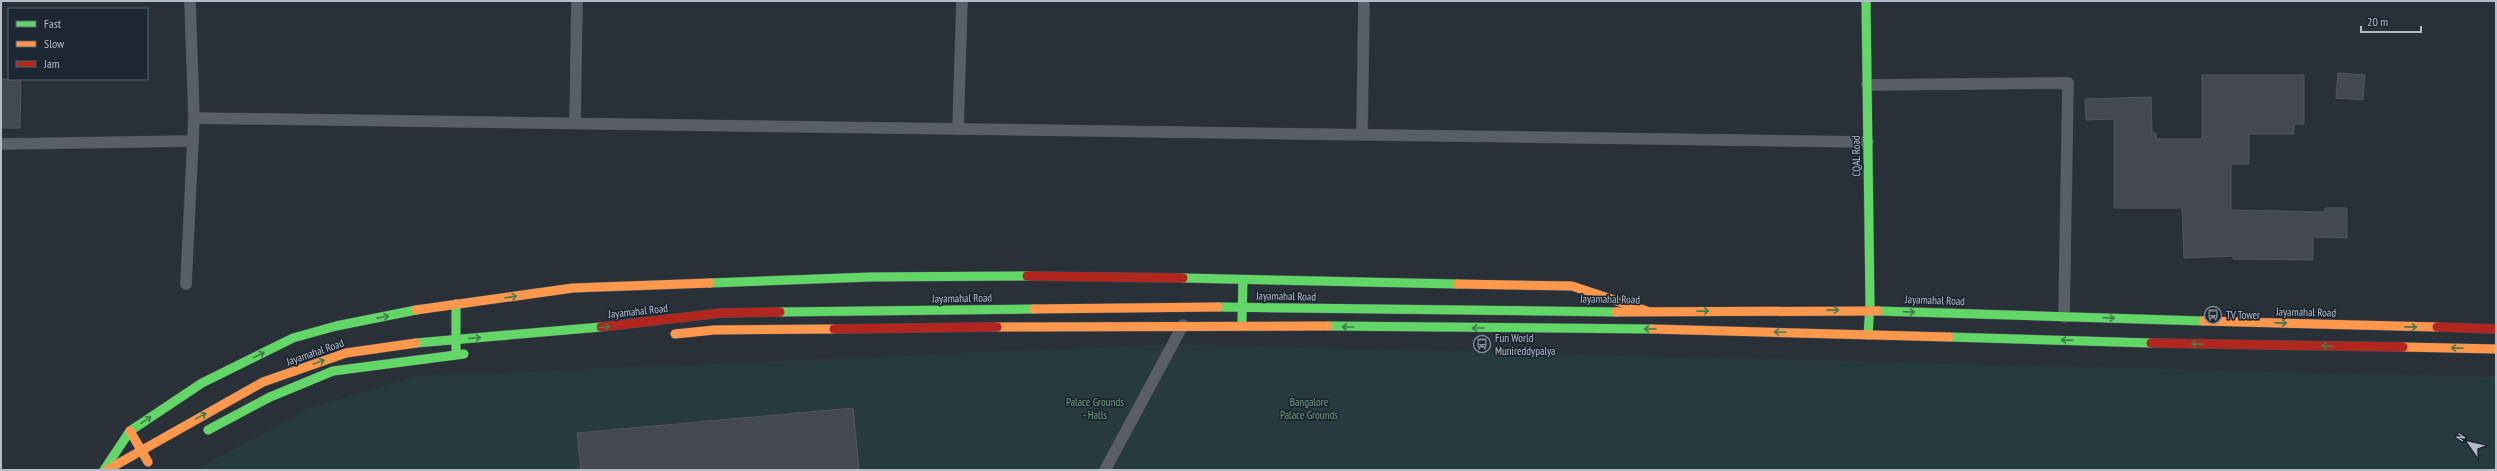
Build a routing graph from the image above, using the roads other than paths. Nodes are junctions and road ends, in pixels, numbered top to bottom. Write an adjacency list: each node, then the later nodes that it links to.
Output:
1 (190, 1): 7 (lane)
2 (577, 1): 8 (lane)
3 (962, 1): 9 (lane)
4 (1364, 1): 10 (lane)
5 (1866, 1): 6 (main road, CQAL Road)
6 (1867, 85): 12 (main road, CQAL Road); 21 (lane)
7 (194, 118): 8 (lane); 11 (lane)
8 (575, 123): 9 (lane)
9 (958, 129): 10 (lane)
10 (1362, 135): 12 (lane)
11 (193, 141): 13 (lane); 15 (lane)
12 (1868, 142): 19 (main road, CQAL Road)
13 (1, 144)
14 (1243, 280): 16 (main road, one-way to 14); 17 (main road); 20 (main road)
15 (186, 284)
16 (456, 304): 28 (main road); 32 (main road, one-way to 16)
17 (1242, 307): 18 (main road, Jayamahal Road); 20 (main road, Jayamahal Road); 24 (main road)
18 (1162, 308): 22 (main road); 28 (main road, Jayamahal Road, one-way to 18)
19 (1870, 310): 20 (main road, Jayamahal Road, one-way to 19); 21 (main road, Jayamahal Road, one-way to 21); 27 (main road, CQAL Road)
20 (1650, 312)
21 (2064, 317): 25 (main road, Jayamahal Road, one-way to 25)
22 (1162, 325): 23 (main road); 26 (main road)
23 (1183, 325): 24 (main road); 37 (lane)
24 (1242, 326): 27 (main road, one-way to 24)
25 (2496, 329)
26 (668, 334)
27 (1868, 335): 29 (main road, one-way to 27)
28 (457, 339): 31 (main road); 34 (main road, Jayamahal Road, one-way to 28)
29 (2496, 349)
30 (472, 353): 31 (main road)
31 (456, 354): 33 (main road)
32 (130, 431): 34 (main road); 36 (main road)
33 (199, 434)
34 (141, 449): 35 (main road); 36 (main road, Jayamahal Road)
35 (148, 462)
36 (105, 470)
37 (1105, 470)

